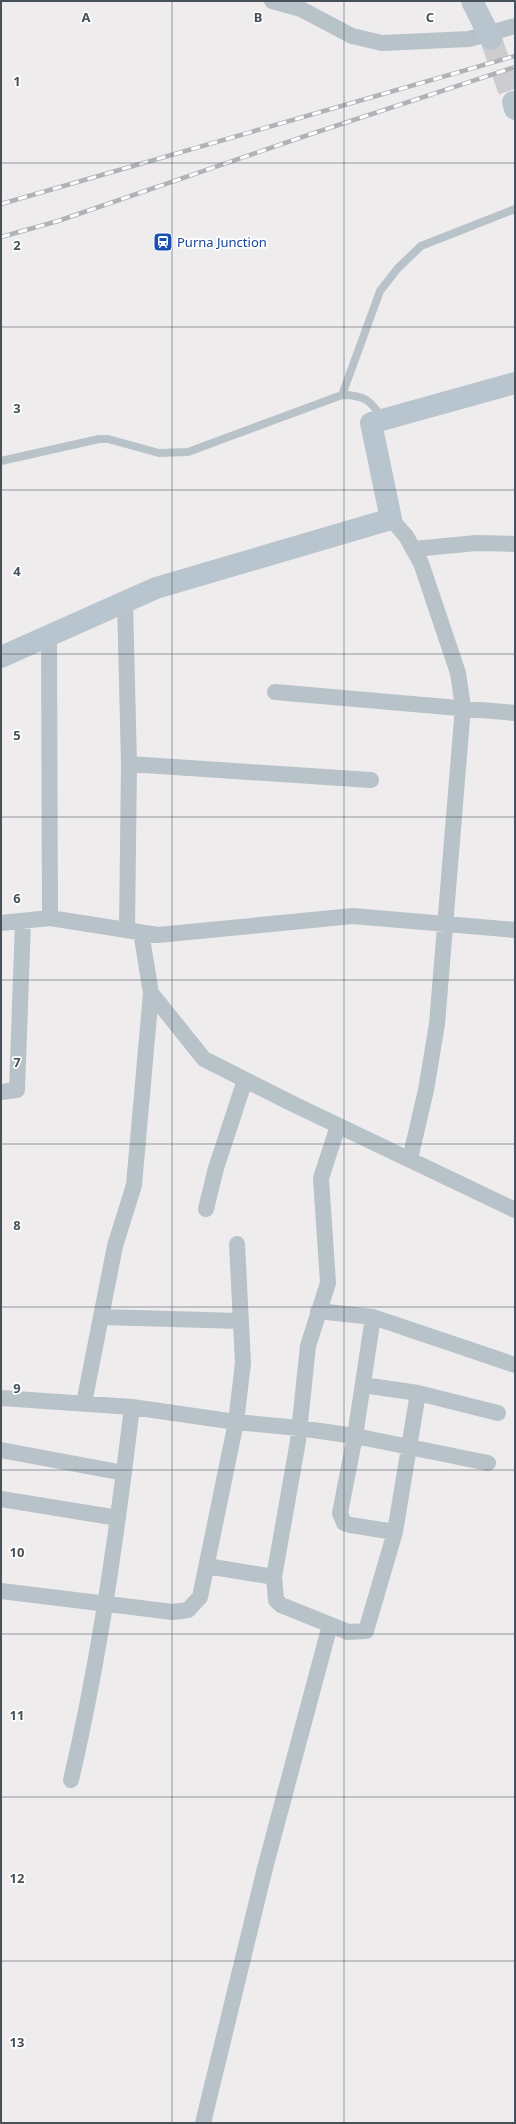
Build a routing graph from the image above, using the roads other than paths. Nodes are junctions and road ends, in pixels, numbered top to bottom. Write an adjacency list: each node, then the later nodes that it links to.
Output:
1 (272, 1): 4 (street)
2 (472, 1): 4 (main road)
3 (515, 26): 4 (street)
4 (490, 37)
5 (515, 209): 7 (lane)
6 (515, 384): 8 (main road)
7 (342, 395): 8 (lane); 9 (lane)
8 (384, 419): 10 (main road)
9 (1, 461)
10 (391, 519): 12 (street); 13 (main road)
11 (515, 544): 12 (street)
12 (414, 549): 17 (street)
13 (125, 602): 14 (main road); 19 (street)
14 (49, 636): 15 (main road); 21 (street)
15 (1, 657)
16 (275, 692): 17 (street)
17 (463, 708): 18 (street); 24 (street)
18 (515, 713)
19 (129, 764): 20 (street); 26 (street)
20 (371, 780)
21 (50, 918): 22 (street); 26 (street)
22 (23, 921): 23 (street); 29 (street)
23 (1, 923)
24 (447, 924): 25 (street); 26 (street); 31 (street)
25 (515, 930)
26 (134, 931): 27 (street)
27 (151, 993): 28 (street); 36 (street)
28 (245, 1080): 30 (street); 32 (street)
29 (1, 1092)
30 (338, 1126): 31 (street); 35 (street)
31 (410, 1159): 33 (street)
32 (206, 1209)
33 (515, 1210)
34 (237, 1244): 38 (street)
35 (318, 1311): 37 (street); 47 (street)
36 (101, 1316): 38 (street); 43 (street)
37 (373, 1317): 39 (street); 40 (street)
38 (241, 1321): 46 (street)
39 (515, 1365)
40 (363, 1385): 41 (street); 48 (street)
41 (418, 1393): 45 (street); 49 (street)
42 (1, 1398): 43 (street)
43 (84, 1403): 44 (street)
44 (132, 1407): 46 (street); 52 (street)
45 (498, 1413)
46 (236, 1422): 47 (street); 56 (street)
47 (299, 1428): 48 (street); 57 (street)
48 (355, 1436): 49 (street); 55 (street)
49 (408, 1447): 51 (street); 55 (street)
50 (1, 1450): 52 (street)
51 (488, 1463)
52 (124, 1473): 54 (street)
53 (1, 1499): 54 (street)
54 (118, 1518): 59 (street)
55 (395, 1532): 60 (street)
56 (206, 1566): 57 (street); 59 (street)
57 (274, 1577): 60 (street)
58 (1, 1591): 59 (street)
59 (106, 1604): 61 (street)
60 (330, 1625): 62 (street)
61 (72, 1780)
62 (202, 2123)

